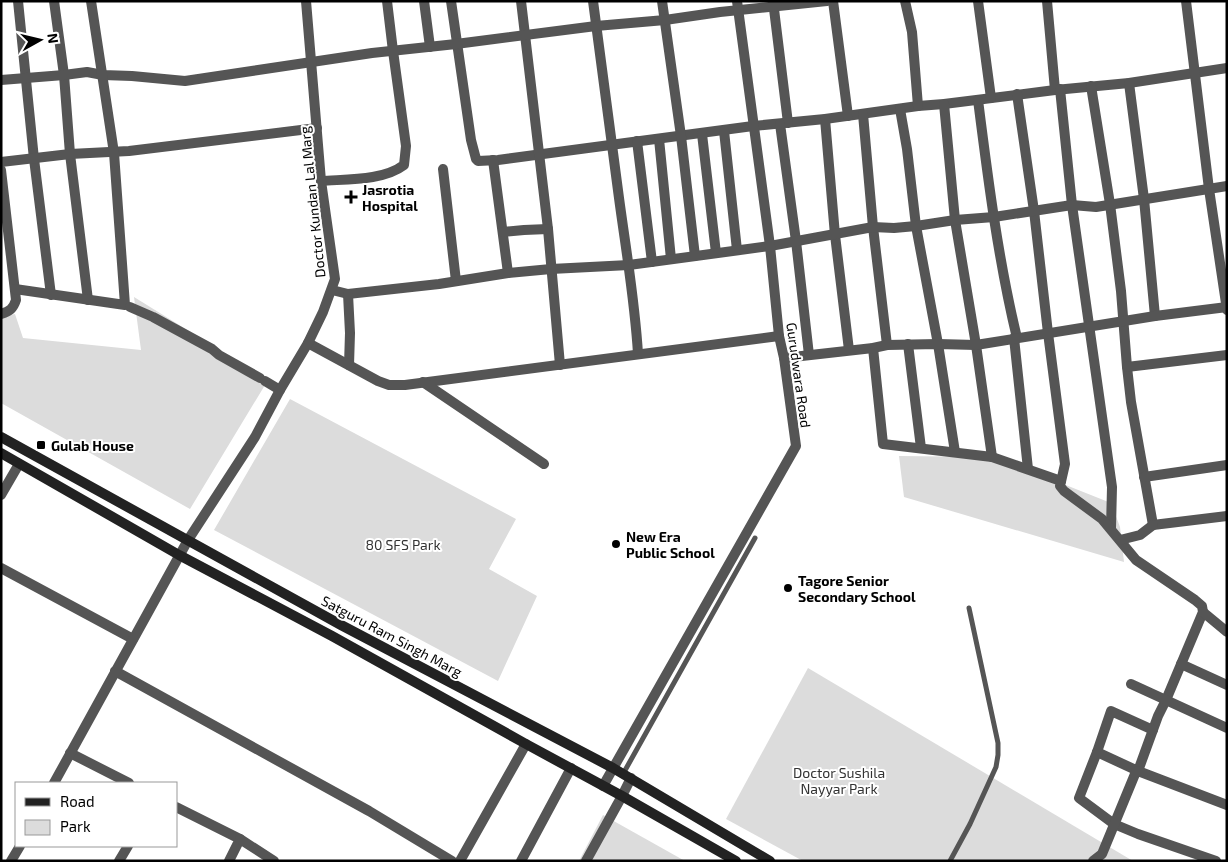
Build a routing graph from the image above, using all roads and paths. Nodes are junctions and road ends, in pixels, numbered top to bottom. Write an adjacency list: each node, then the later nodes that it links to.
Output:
1 (18, 1): 30 (street)
2 (54, 1): 28 (street)
3 (91, 1): 29 (street)
4 (306, 1): 25 (street, Doctor Kundan Lal Marg)
5 (387, 1): 24 (street)
6 (424, 1): 23 (street)
7 (451, 1): 22 (street)
8 (521, 1): 21 (street)
9 (593, 1): 20 (street)
10 (662, 1): 19 (street)
11 (827, 1): 17 (street)
12 (834, 1): 42 (street)
13 (905, 1): 39 (street)
14 (978, 1): 36 (street)
15 (1047, 1): 34 (street)
16 (1186, 1): 27 (street)
17 (774, 4): 18 (street); 44 (street)
18 (738, 6): 19 (street); 45 (street, Gurudwara Road)
19 (665, 20): 20 (street); 49 (street)
20 (596, 26): 21 (street); 52 (street)
21 (526, 35): 22 (street); 55 (street)
22 (456, 44): 23 (street); 57 (street)
23 (430, 47): 24 (street)
24 (392, 50): 25 (street); 61 (street)
25 (312, 62): 29 (street); 46 (street, Doctor Kundan Lal Marg)
26 (1227, 68): 27 (street)
27 (1195, 72): 32 (street); 63 (street)
28 (64, 75): 29 (street); 30 (street); 54 (street)
29 (103, 75): 53 (street)
30 (26, 78): 31 (street); 56 (street)
31 (1, 80)
32 (1129, 82): 33 (street); 64 (street)
33 (1092, 86): 34 (street); 65 (street)
34 (1057, 89): 35 (street); 66 (street)
35 (1016, 94): 36 (street); 67 (street)
36 (991, 98): 37 (street)
37 (978, 100): 38 (street); 68 (street)
38 (944, 104): 39 (street); 69 (street)
39 (918, 106): 40 (street)
40 (900, 109): 41 (street); 70 (street)
41 (863, 114): 42 (street); 71 (street)
42 (848, 116): 43 (street)
43 (825, 120): 44 (street); 74 (street)
44 (784, 124): 45 (street); 75 (street)
45 (753, 126): 47 (street); 76 (street, Gurudwara Road)
46 (317, 128): 53 (street); 61 (street, Doctor Kundan Lal Marg)
47 (724, 131): 48 (street); 77 (street)
48 (702, 134): 49 (street); 78 (street)
49 (681, 136): 50 (street); 79 (street)
50 (659, 139): 51 (street); 80 (street)
51 (637, 141): 52 (street); 81 (street)
52 (611, 144): 55 (street); 82 (street)
53 (114, 153): 54 (street); 90 (street)
54 (70, 154): 56 (street); 90 (street)
55 (539, 154): 57 (street); 72 (street)
56 (34, 159): 58 (street); 89 (street)
57 (493, 160): 73 (street)
58 (1, 162)
59 (443, 169): 85 (street)
60 (1, 170): 86 (street)
61 (321, 181): 87 (street, Doctor Kundan Lal Marg)
62 (1227, 186): 63 (street)
63 (1209, 189): 64 (street); 92 (street)
64 (1144, 199): 65 (street); 94 (street)
65 (1110, 204): 66 (street); 95 (street)
66 (1072, 205): 67 (street); 96 (street)
67 (1034, 211): 68 (street); 97 (street)
68 (994, 217): 69 (street); 99 (street)
69 (955, 220): 70 (street); 104 (street)
70 (916, 226): 71 (street); 102 (street)
71 (873, 227): 74 (street); 103 (street)
72 (548, 230): 73 (street); 83 (street)
73 (503, 232): 84 (street)
74 (835, 235): 75 (street); 106 (street)
75 (796, 241): 76 (street); 108 (street)
76 (770, 246): 77 (street); 98 (street, Gurudwara Road)
77 (737, 250): 78 (street)
78 (716, 253): 79 (street)
79 (695, 256): 80 (street)
80 (671, 259): 81 (street)
81 (652, 262): 82 (street)
82 (629, 264): 83 (street); 107 (street)
83 (551, 269): 84 (street); 112 (street)
84 (508, 273): 85 (street)
85 (456, 281): 88 (street)
86 (15, 289): 89 (street); 93 (street)
87 (332, 290): 88 (street); 100 (street, Doctor Kundan Lal Marg)
88 (348, 294): 111 (street)
89 (51, 295): 90 (street)
90 (88, 300)
91 (130, 307): 115 (street)
92 (1227, 308): 94 (street)
93 (1, 314)
94 (1156, 316): 95 (street)
95 (1124, 322): 96 (street); 113 (street)
96 (1089, 327): 97 (street); 130 (street)
97 (1048, 333): 99 (street); 126 (street)
98 (779, 336): 107 (street); 110 (street, Gurudwara Road)
99 (1015, 338): 104 (street); 124 (street)
100 (308, 343): 111 (street); 115 (street, Doctor Kundan Lal Marg)
101 (908, 344): 102 (street); 103 (street); 117 (street)
102 (938, 344): 104 (street); 118 (street)
103 (887, 345): 105 (street)
104 (976, 345): 120 (street)
105 (873, 348): 106 (street); 117 (street)
106 (849, 350): 108 (street)
107 (638, 354): 112 (street)
108 (809, 355): 110 (street)
109 (1227, 355): 113 (street)
110 (784, 358): 151 (street, Gurudwara Road)
111 (349, 365): 114 (street)
112 (560, 365): 114 (street)
113 (1127, 367): 125 (street)
114 (422, 382): 122 (street)
115 (280, 390): 132 (street, Doctor Kundan Lal Marg)
116 (1, 436): 132 (main road, Satguru Ram Singh Marg)
117 (921, 448): 118 (street)
118 (955, 452): 120 (street)
119 (1, 453): 121 (main road, Satguru Ram Singh Marg)
120 (992, 457): 124 (street)
121 (19, 464): 127 (street); 134 (main road, Satguru Ram Singh Marg)
122 (544, 464)
123 (1227, 465): 125 (street)
124 (1028, 469): 126 (street)
125 (1144, 477): 129 (street)
126 (1062, 481): 130 (street)
127 (1, 495)
128 (1227, 516): 129 (street)
129 (1153, 525): 133 (street)
130 (1111, 528): 133 (street)
131 (755, 538): 153 (lane)
132 (188, 540): 134 (street, Doctor Kundan Lal Marg); 151 (main road, Satguru Ram Singh Marg)
133 (1120, 540): 137 (street)
134 (180, 555): 139 (street, Doctor Kundan Lal Marg); 147 (main road, Satguru Ram Singh Marg)
135 (1, 568): 139 (street)
136 (969, 608): 174 (lane)
137 (1203, 612): 138 (street); 140 (street)
138 (1227, 632)
139 (133, 638): 141 (street, Doctor Kundan Lal Marg)
140 (1181, 664): 143 (street); 144 (street)
141 (115, 671): 149 (street, Doctor Kundan Lal Marg); 168 (street)
142 (1131, 684): 144 (street)
143 (1227, 685)
144 (1166, 700): 145 (street); 146 (street)
145 (1227, 728)
146 (1153, 730): 148 (street); 152 (street)
147 (526, 744): 150 (main road, Satguru Ram Singh Marg); 169 (street)
148 (1097, 752): 152 (street); 160 (street)
149 (70, 753): 154 (street, Doctor Kundan Lal Marg); 155 (street)
150 (571, 768): 156 (main road, Satguru Ram Singh Marg); 170 (street)
151 (613, 768): 153 (main road, Satguru Ram Singh Marg); 156 (street, Gurudwara Road)
152 (1138, 771): 158 (street); 160 (street)
153 (627, 776): 157 (street); 173 (main road, Satguru Ram Singh Marg)
154 (55, 782)
155 (128, 782)
156 (603, 786): 157 (main road, Satguru Ram Singh Marg)
157 (622, 796): 171 (street); 172 (main road, Satguru Ram Singh Marg)
158 (1227, 805)
159 (178, 808): 161 (street)
160 (1114, 824): 175 (street); 176 (street)
161 (240, 839): 166 (street); 167 (street)
162 (19, 847): 164 (street)
163 (127, 847): 165 (street)
164 (11, 861)
165 (119, 861)
166 (229, 861)
167 (274, 861)
168 (452, 861)
169 (460, 861)
170 (521, 861)
171 (586, 861)
172 (736, 861)
173 (770, 861)
174 (950, 861)
175 (1092, 861)
176 (1216, 861)

